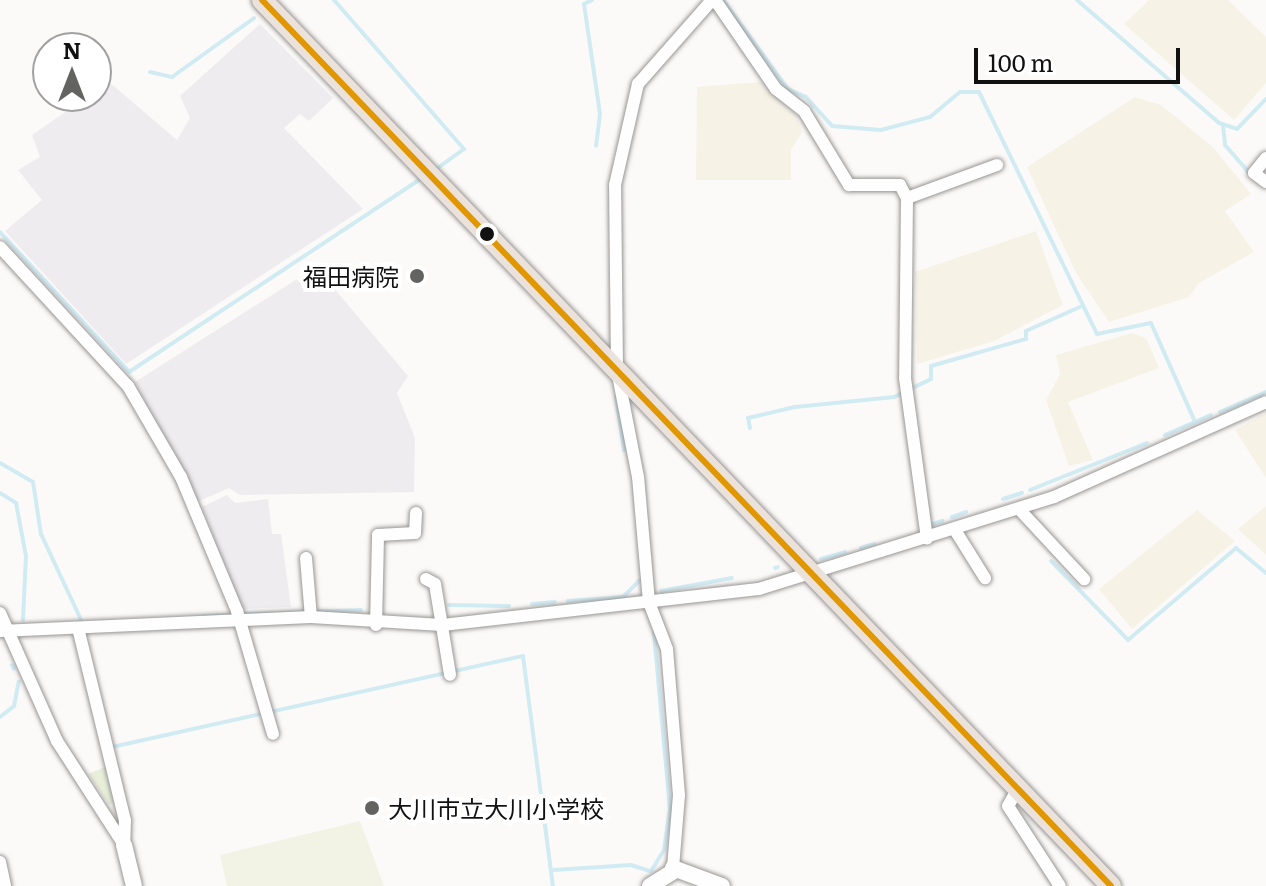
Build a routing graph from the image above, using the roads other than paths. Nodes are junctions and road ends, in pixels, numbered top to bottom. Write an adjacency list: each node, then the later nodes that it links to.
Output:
1 (262, 0): 8 (highway)
2 (714, 0): 6 (street); 8 (street)
3 (1266, 158): 5 (street)
4 (997, 165): 6 (street)
5 (1266, 182)
6 (907, 198): 13 (street)
7 (0, 247): 22 (street)
8 (617, 370): 15 (highway); 19 (street)
9 (1266, 402): 10 (street)
10 (1019, 509): 12 (street); 18 (street)
11 (416, 513): 23 (street)
12 (955, 530): 13 (street); 16 (street)
13 (927, 539): 15 (street)
14 (306, 558): 20 (street)
15 (805, 574): 19 (street); 29 (highway)
16 (985, 578)
17 (426, 579): 24 (street)
18 (1084, 579)
19 (649, 602): 24 (street); 32 (street)
20 (311, 610): 22 (street); 23 (street)
21 (0, 613): 25 (street)
22 (238, 616): 26 (street); 28 (street)
23 (376, 625): 24 (street)
24 (442, 625): 27 (street)
25 (4, 631): 26 (street); 30 (street)
26 (79, 632): 30 (street)
27 (449, 671)
28 (273, 734)
29 (1017, 790): 37 (street); 38 (highway)
30 (124, 845): 34 (street)
31 (0, 862): 33 (street)
32 (675, 869): 35 (street); 36 (street)
33 (5, 886)
34 (134, 886)
35 (650, 886)
36 (722, 886)
37 (1060, 886)
38 (1111, 886)

